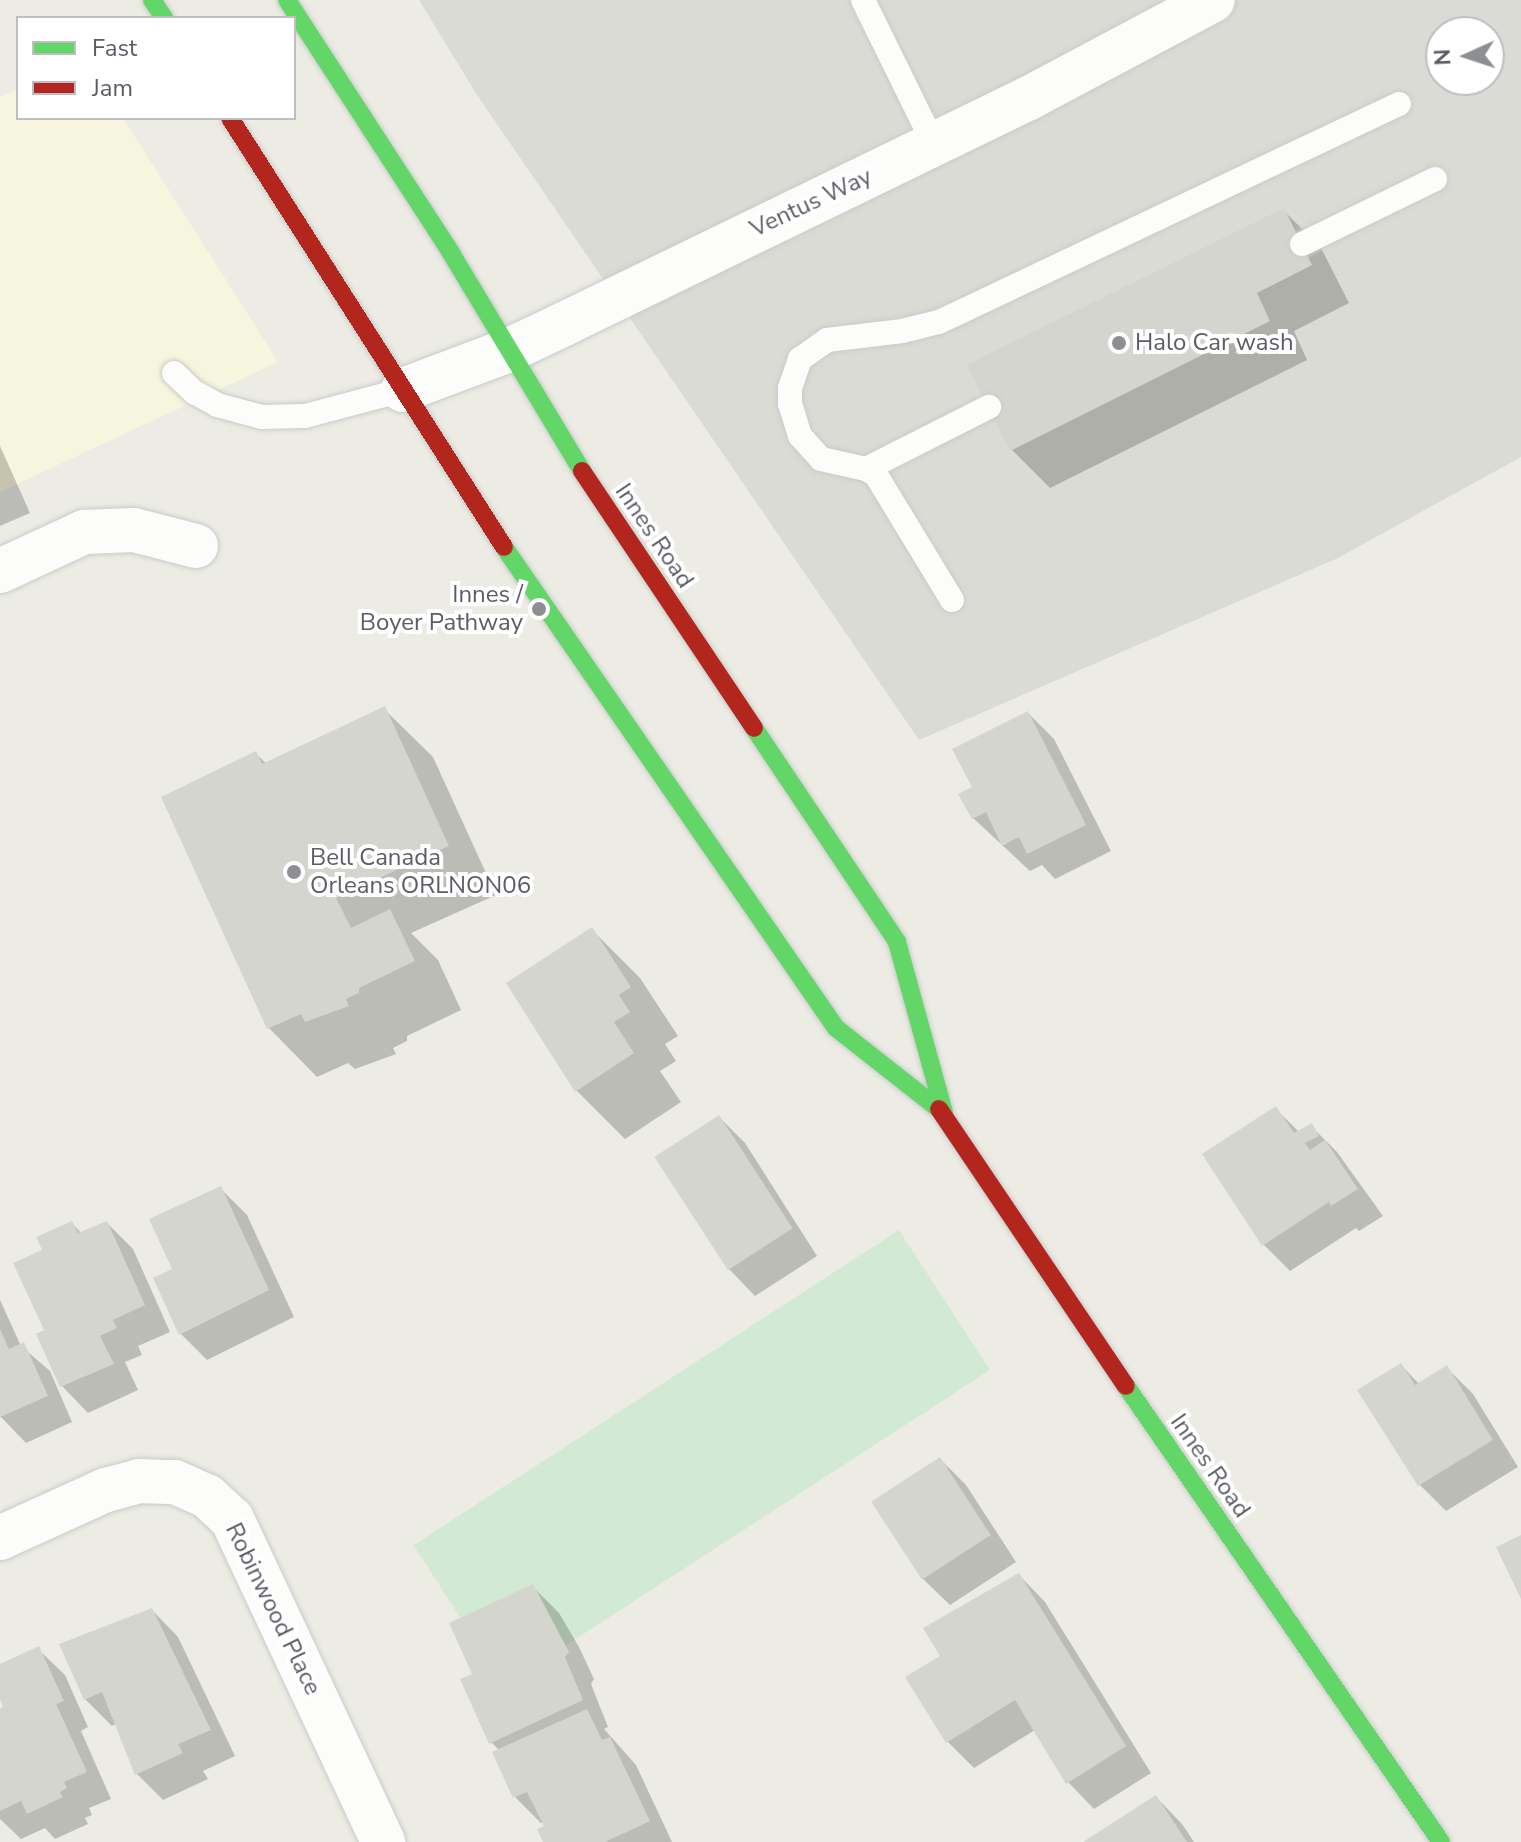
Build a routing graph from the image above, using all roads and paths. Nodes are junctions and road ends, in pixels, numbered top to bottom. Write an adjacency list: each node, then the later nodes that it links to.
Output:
1 (287, 0): 9 (main road, Innes Road)
2 (863, 0): 6 (lane)
3 (1213, 0): 6 (street, Ventus Way)
4 (1399, 104): 13 (lane)
5 (231, 120): 11 (main road, Innes Road)
6 (934, 144): 9 (street, Ventus Way)
7 (1435, 179): 8 (lane)
8 (1302, 244)
9 (507, 351): 11 (street, Ventus Way); 17 (main road, Innes Road)
10 (174, 373): 11 (lane)
11 (403, 390): 17 (main road, Innes Road)
12 (989, 407): 13 (lane)
13 (866, 469): 16 (lane)
14 (196, 546): 15 (street)
15 (0, 571)
16 (952, 600)
17 (944, 1113): 20 (main road, Innes Road)
18 (0, 1538): 19 (street, Robinwood Place)
19 (383, 1842)
20 (1441, 1842)

